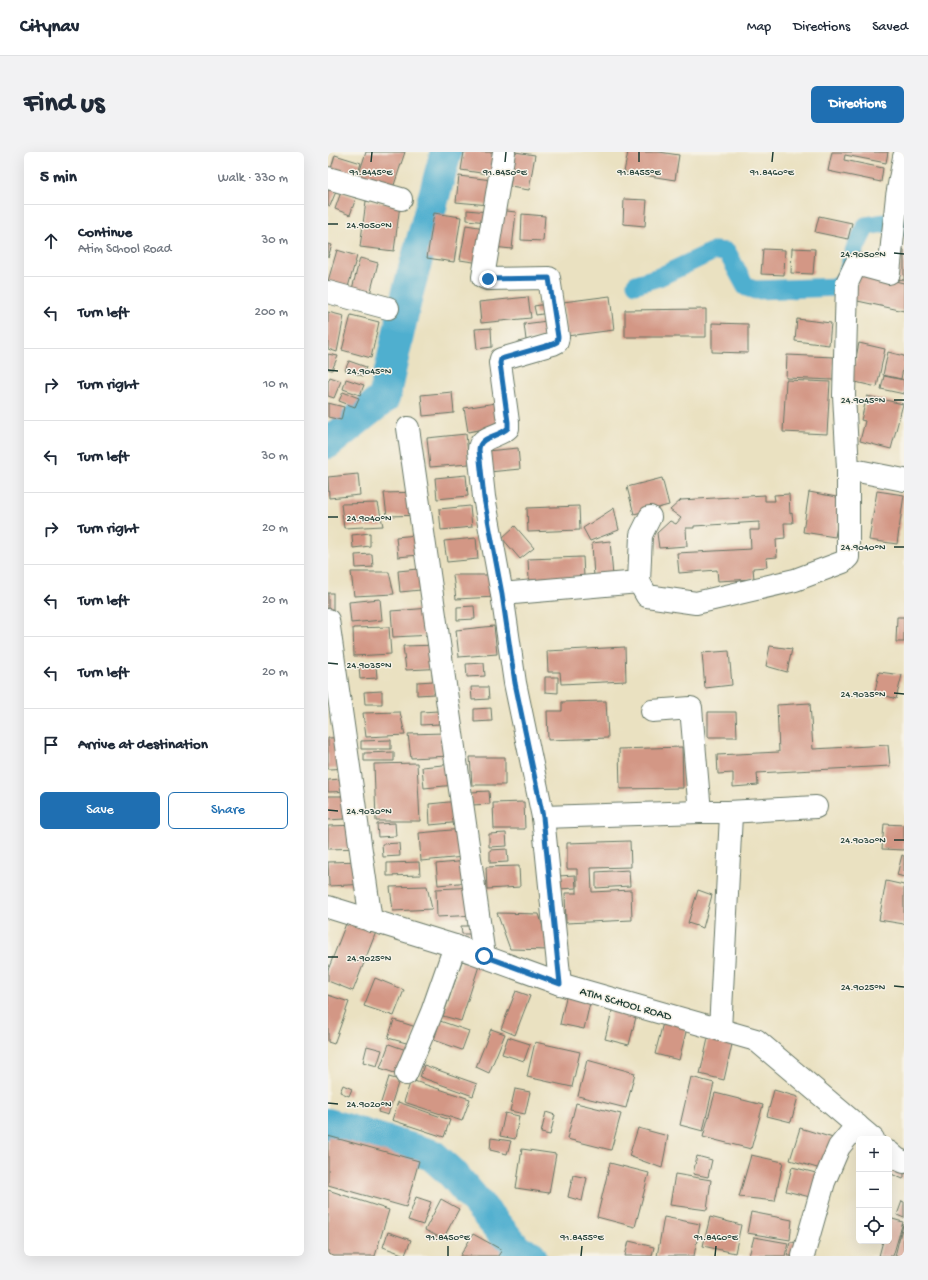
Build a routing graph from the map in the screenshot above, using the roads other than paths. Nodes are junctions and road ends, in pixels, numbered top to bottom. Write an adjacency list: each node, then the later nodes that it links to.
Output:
1 (504, 152): 13 (street)
2 (904, 157): 5 (street)
3 (328, 178): 4 (street)
4 (401, 199)
5 (897, 223): 9 (street)
6 (328, 292): 7 (street)
7 (388, 308)
8 (408, 428): 23 (street)
9 (848, 469): 10 (street); 12 (street)
10 (904, 480)
11 (650, 517): 12 (street)
12 (640, 582): 13 (street)
13 (502, 594): 19 (street)
14 (328, 620): 21 (street)
15 (652, 711): 17 (street)
16 (816, 807): 18 (street)
17 (700, 812): 18 (street); 19 (street)
18 (728, 812): 25 (street)
19 (543, 817): 24 (street)
20 (328, 907): 21 (street, ATIM SCHOOL ROAD)
21 (371, 922): 22 (street, ATIM SCHOOL ROAD)
22 (454, 946): 23 (street, ATIM SCHOOL ROAD); 26 (street)
23 (484, 956): 24 (street, ATIM SCHOOL ROAD)
24 (560, 984): 25 (street, ATIM SCHOOL ROAD)
25 (720, 1030): 27 (street, ATIM SCHOOL ROAD)
26 (406, 1074)
27 (857, 1125): 28 (street, ATIM SCHOOL ROAD); 31 (street)
28 (870, 1136)
29 (892, 1154): 30 (street)
30 (904, 1162)
31 (803, 1256)

